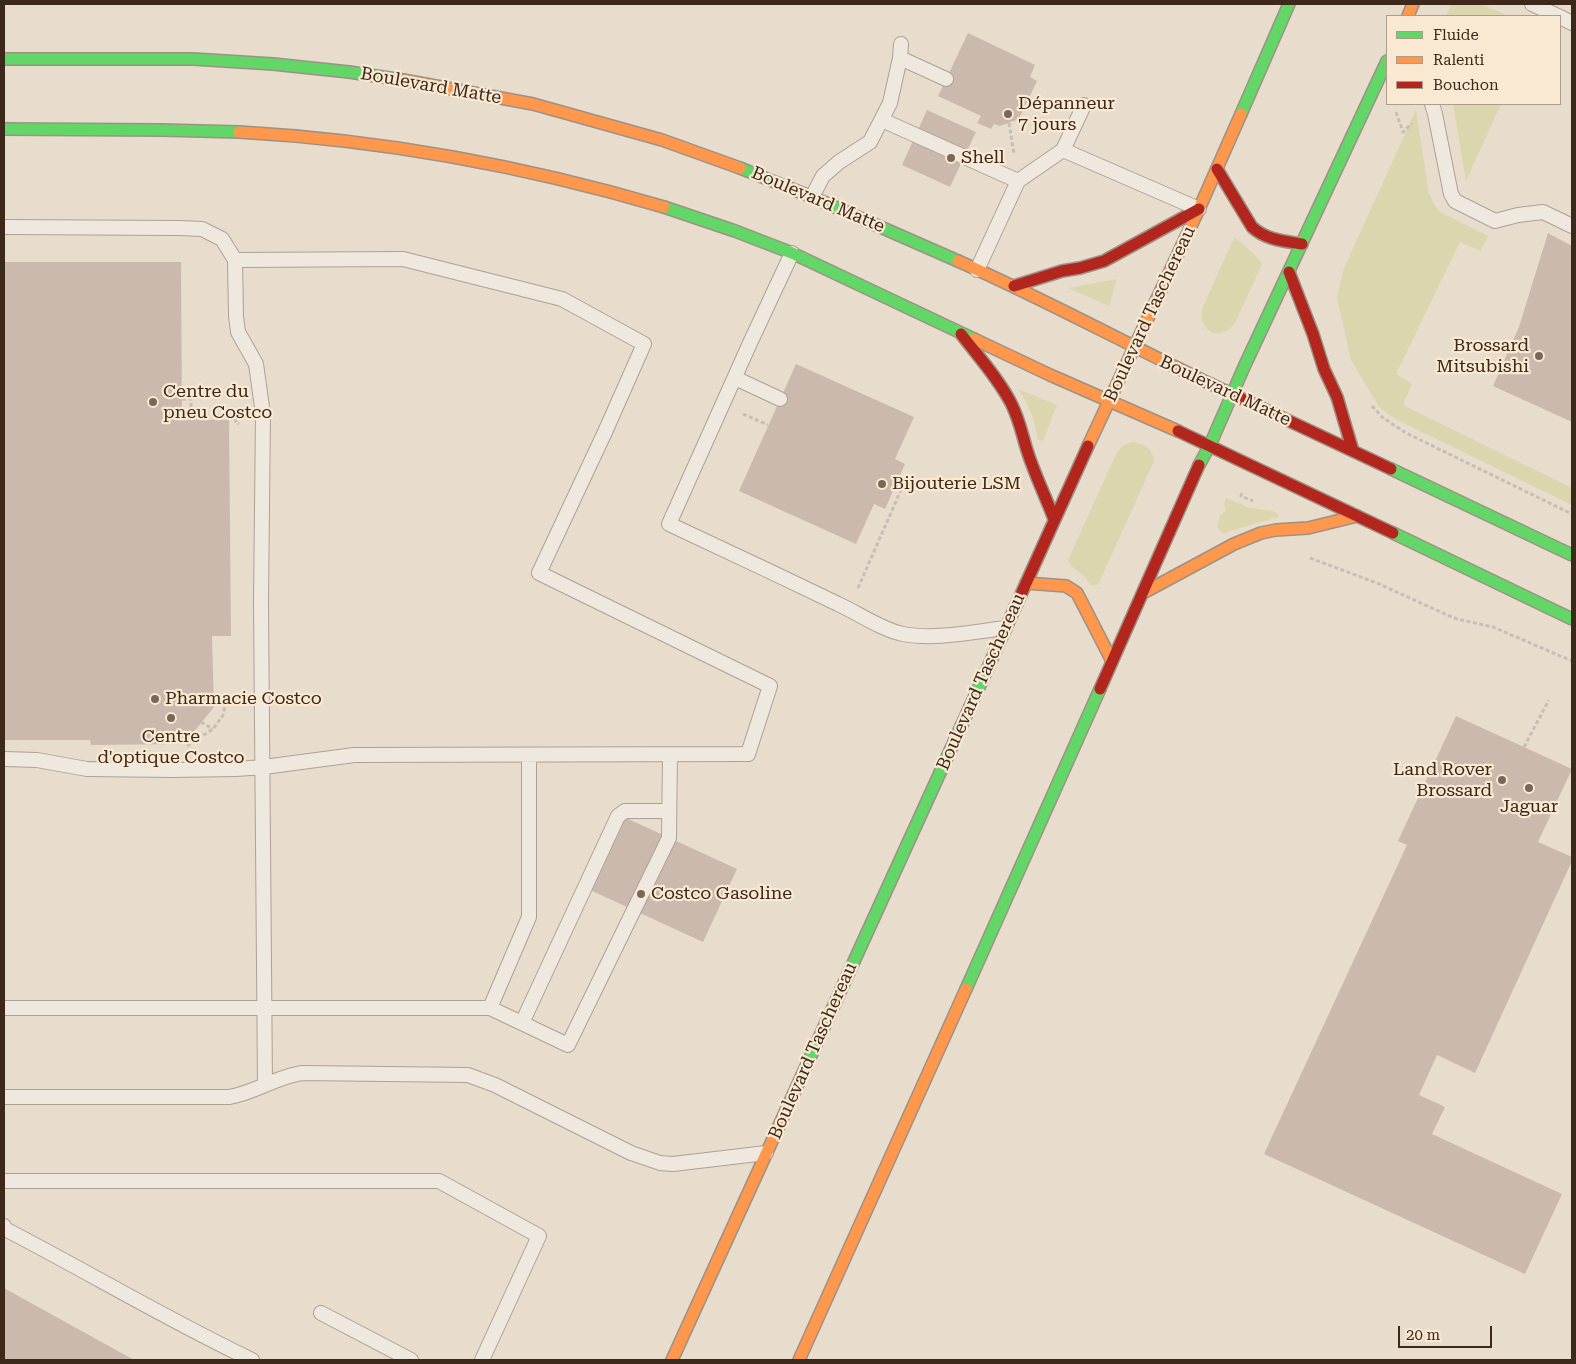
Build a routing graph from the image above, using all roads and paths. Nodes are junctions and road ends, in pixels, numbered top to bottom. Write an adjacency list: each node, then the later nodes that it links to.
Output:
1 (1290, 4): 16 (main road, Boulevard Taschereau)
2 (1532, 4): 3 (lane)
3 (1555, 15)
4 (901, 44): 5 (lane)
5 (900, 58): 8 (lane); 12 (lane)
6 (4, 59): 18 (main road, Boulevard Matte)
7 (1386, 69): 22 (main road)
8 (946, 79)
9 (1084, 105): 15 (lane)
10 (1393, 105): 14 (path)
11 (1432, 105): 20 (lane)
12 (882, 120): 17 (lane); 18 (lane)
13 (4, 129): 23 (main road)
14 (1403, 132)
15 (1063, 150): 17 (lane); 19 (lane)
16 (1216, 169): 19 (main road, Boulevard Taschereau); 22 (main road)
17 (1018, 181): 25 (lane)
18 (812, 197): 25 (main road, Boulevard Matte)
19 (1199, 209): 27 (main road); 29 (main road, Boulevard Taschereau)
20 (1572, 226)
21 (4, 227): 24 (lane)
22 (1302, 244): 26 (main road)
23 (792, 253): 28 (main road); 30 (lane)
24 (235, 260): 61 (lane); 63 (lane)
25 (977, 270): 27 (main road, Boulevard Matte)
26 (1289, 272): 31 (main road); 40 (main road)
27 (1014, 286): 29 (main road, Boulevard Matte)
28 (961, 334): 34 (main road); 44 (main road)
29 (1135, 348): 31 (main road, Boulevard Matte); 34 (main road, Boulevard Taschereau)
30 (735, 378): 33 (lane); 51 (lane)
31 (1232, 394): 39 (main road); 40 (main road, Boulevard Matte)
32 (182, 399): 37 (path)
33 (780, 399)
34 (1110, 400): 39 (main road); 44 (main road, Boulevard Taschereau)
35 (1368, 402): 42 (path)
36 (753, 419): 38 (path)
37 (236, 423)
38 (768, 425)
39 (1210, 444): 43 (main road); 49 (main road)
40 (1353, 451): 45 (main road, Boulevard Matte)
41 (895, 486): 47 (path)
42 (1572, 514)
43 (1357, 516): 49 (main road); 50 (main road)
44 (1054, 519): 48 (main road, Boulevard Taschereau)
45 (1572, 555)
46 (1306, 556): 53 (path)
47 (868, 565)
48 (1026, 583): 51 (main road, Boulevard Taschereau); 52 (main road)
49 (1143, 593): 52 (main road)
50 (1572, 619)
51 (1006, 628): 71 (main road, Boulevard Taschereau)
52 (1112, 661): 79 (main road)
53 (1572, 661)
54 (227, 697): 57 (path)
55 (1549, 700): 58 (path)
56 (201, 722): 57 (path)
57 (213, 729): 59 (path)
58 (1524, 747)
59 (184, 748)
60 (529, 755): 61 (lane); 63 (lane); 67 (lane)
61 (670, 755): 64 (lane)
62 (4, 759): 63 (lane)
63 (264, 767): 65 (lane)
64 (669, 811): 68 (lane); 68 (lane)
65 (265, 1007): 66 (lane); 67 (lane); 69 (lane)
66 (4, 1008)
67 (490, 1008): 68 (lane)
68 (522, 1023)
69 (266, 1085): 70 (lane); 71 (lane)
70 (4, 1097)
71 (766, 1153): 78 (main road, Boulevard Taschereau)
72 (4, 1181): 77 (lane)
73 (4, 1226): 75 (lane)
74 (321, 1313): 76 (lane)
75 (252, 1360)
76 (410, 1360)
77 (482, 1360)
78 (672, 1360)
79 (798, 1360)

